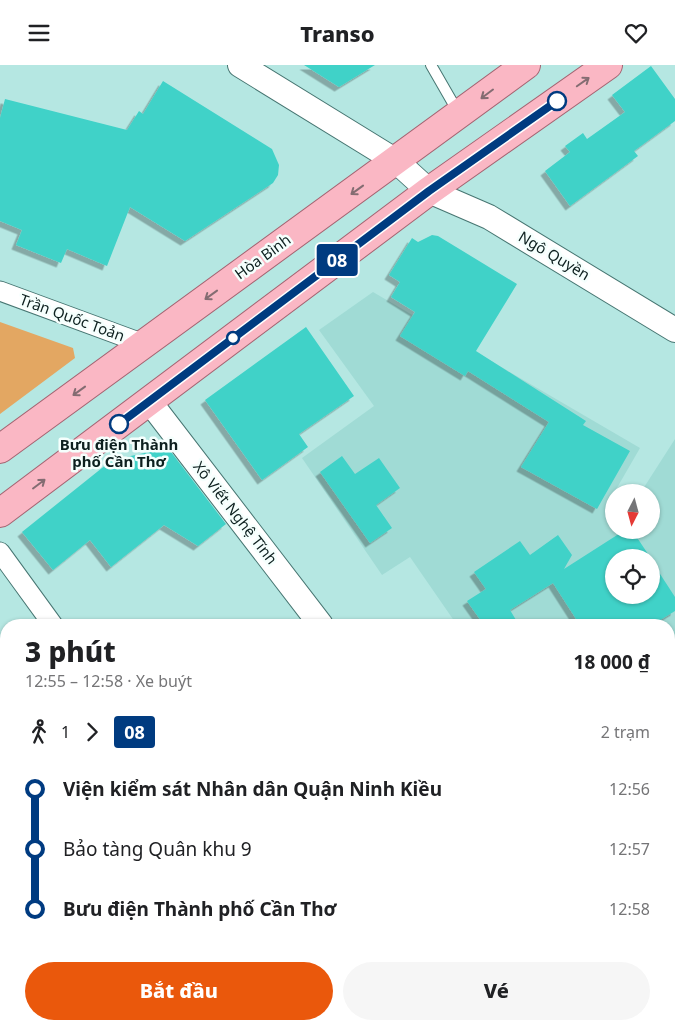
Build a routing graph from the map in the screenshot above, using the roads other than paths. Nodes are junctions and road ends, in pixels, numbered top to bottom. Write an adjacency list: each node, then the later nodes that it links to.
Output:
1 (240, 65): 6 (street)
2 (431, 65): 5 (lane)
3 (526, 65): 5 (main road, Hòa Bình, one-way to 5)
4 (608, 65): 7 (main road, one-way to 4)
5 (459, 115): 6 (main road, Hòa Bình)
6 (396, 161): 7 (street, Ngô Quyền); 10 (main road, Hòa Bình, one-way to 10)
7 (429, 191): 9 (street, Ngô Quyền); 11 (main road)
8 (0, 291): 10 (street, Trần Quốc Toản)
9 (675, 329)
10 (144, 344): 12 (main road, Hòa Bình, one-way to 12)
11 (149, 401): 13 (main road, one-way to 11); 16 (street, Xô Viết Nghệ Tĩnh)
12 (0, 449)
13 (0, 513)
14 (0, 552): 15 (street)
15 (49, 619)
16 (316, 619)

